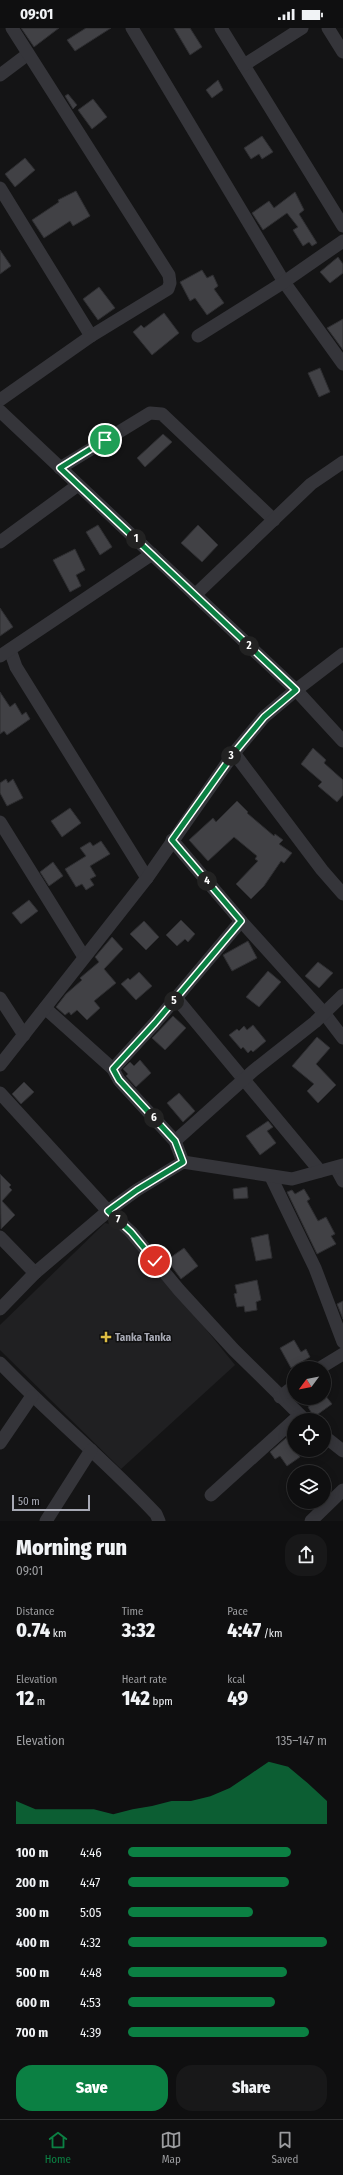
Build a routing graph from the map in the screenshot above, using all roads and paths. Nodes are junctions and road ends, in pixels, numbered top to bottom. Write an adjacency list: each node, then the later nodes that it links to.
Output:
1 (12, 28): 7 (street)
2 (132, 28): 13 (street)
3 (221, 28): 8 (street)
4 (302, 28): 8 (street)
5 (328, 28): 6 (street)
6 (343, 52)
7 (28, 54): 9 (street); 14 (street)
8 (244, 65): 11 (street)
9 (0, 75)
10 (0, 190): 14 (street)
11 (343, 226)
12 (343, 241): 13 (street)
13 (284, 282): 15 (street); 16 (street)
14 (90, 336): 17 (street)
15 (198, 336)
16 (343, 364)
17 (0, 400)
18 (3, 418): 20 (street)
19 (343, 462): 22 (street)
20 (60, 468): 21 (street); 22 (street)
21 (78, 485): 23 (street); 24 (street)
22 (274, 520): 25 (street)
23 (0, 542)
24 (152, 554): 25 (street); 26 (street)
25 (195, 595): 28 (street)
26 (5, 653): 33 (street)
27 (343, 654): 28 (street)
28 (296, 690): 29 (street); 30 (street)
29 (343, 742)
30 (234, 753): 32 (street); 34 (street)
31 (0, 822): 36 (street)
32 (172, 840): 33 (street); 35 (street)
33 (147, 878): 36 (street)
34 (343, 894)
35 (241, 921): 39 (street); 41 (street)
36 (84, 958): 40 (street)
37 (343, 995): 41 (street)
38 (0, 998): 42 (street)
39 (176, 998): 45 (street); 46 (street)
40 (45, 1008): 42 (street); 45 (street)
41 (324, 1014): 43 (street); 46 (street)
42 (24, 1035): 44 (street)
43 (343, 1038)
44 (0, 1065)
45 (113, 1069): 48 (street)
46 (243, 1080): 48 (street); 51 (street)
47 (0, 1093): 54 (street)
48 (175, 1141): 49 (street)
49 (183, 1162): 52 (street); 54 (street)
50 (340, 1166): 51 (street); 53 (street)
51 (320, 1171): 52 (street)
52 (271, 1177): 58 (street)
53 (343, 1181)
54 (108, 1211): 56 (street); 64 (street)
55 (0, 1237): 56 (street)
56 (35, 1273): 57 (street)
57 (0, 1309)
58 (343, 1342)
59 (343, 1354): 60 (street)
60 (331, 1361)
61 (0, 1363): 63 (street)
62 (287, 1391): 64 (street)
63 (32, 1396): 68 (street); 69 (street)
64 (280, 1396): 65 (street)
65 (293, 1413)
66 (287, 1429): 72 (street)
67 (331, 1442): 70 (street)
68 (0, 1443)
69 (91, 1450): 73 (street); 74 (street)
70 (343, 1451)
71 (343, 1490): 75 (street)
72 (211, 1495)
73 (46, 1521)
74 (159, 1521)
75 (310, 1521)

